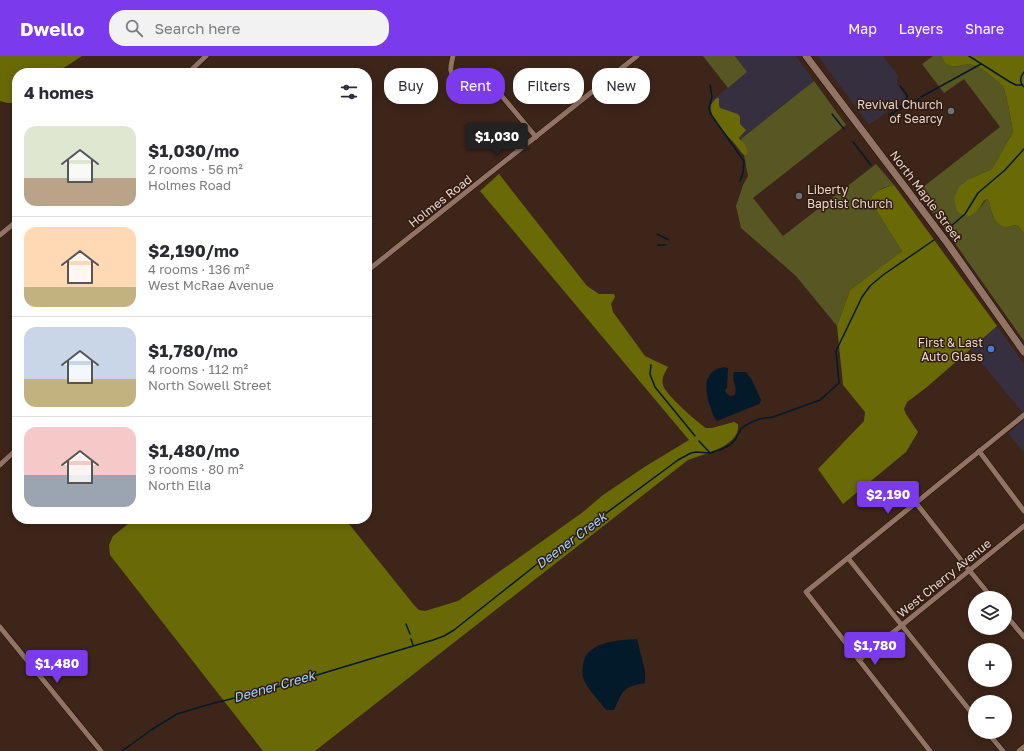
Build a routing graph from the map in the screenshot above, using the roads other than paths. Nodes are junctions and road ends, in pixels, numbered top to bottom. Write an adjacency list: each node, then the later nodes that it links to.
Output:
1 (206, 56): 5 (street)
2 (453, 56): 6 (street)
3 (637, 56): 6 (street, Holmes Road)
4 (806, 56): 10 (main road, North Maple Street)
5 (193, 68)
6 (536, 137): 9 (street, Holmes Road)
7 (12, 225): 8 (street)
8 (0, 234)
9 (372, 267)
10 (1024, 352)
11 (1024, 415): 12 (street)
12 (980, 450): 15 (street); 16 (street)
13 (12, 454): 14 (street)
14 (0, 465)
15 (916, 503): 18 (street); 19 (street)
16 (1024, 511)
17 (1024, 526): 19 (street, West Cherry Avenue)
18 (848, 558): 22 (street); 25 (street)
19 (969, 570): 20 (street); 22 (street, West Cherry Avenue)
20 (986, 591)
21 (1012, 623): 24 (street)
22 (902, 625): 25 (street, West Cherry Avenue); 26 (street)
23 (0, 627): 29 (street)
24 (1024, 638)
25 (859, 660): 30 (street)
26 (968, 708)
27 (992, 739): 31 (street)
28 (1024, 747): 32 (street)
29 (101, 751)
30 (930, 751)
31 (1003, 751)
32 (1019, 751)

